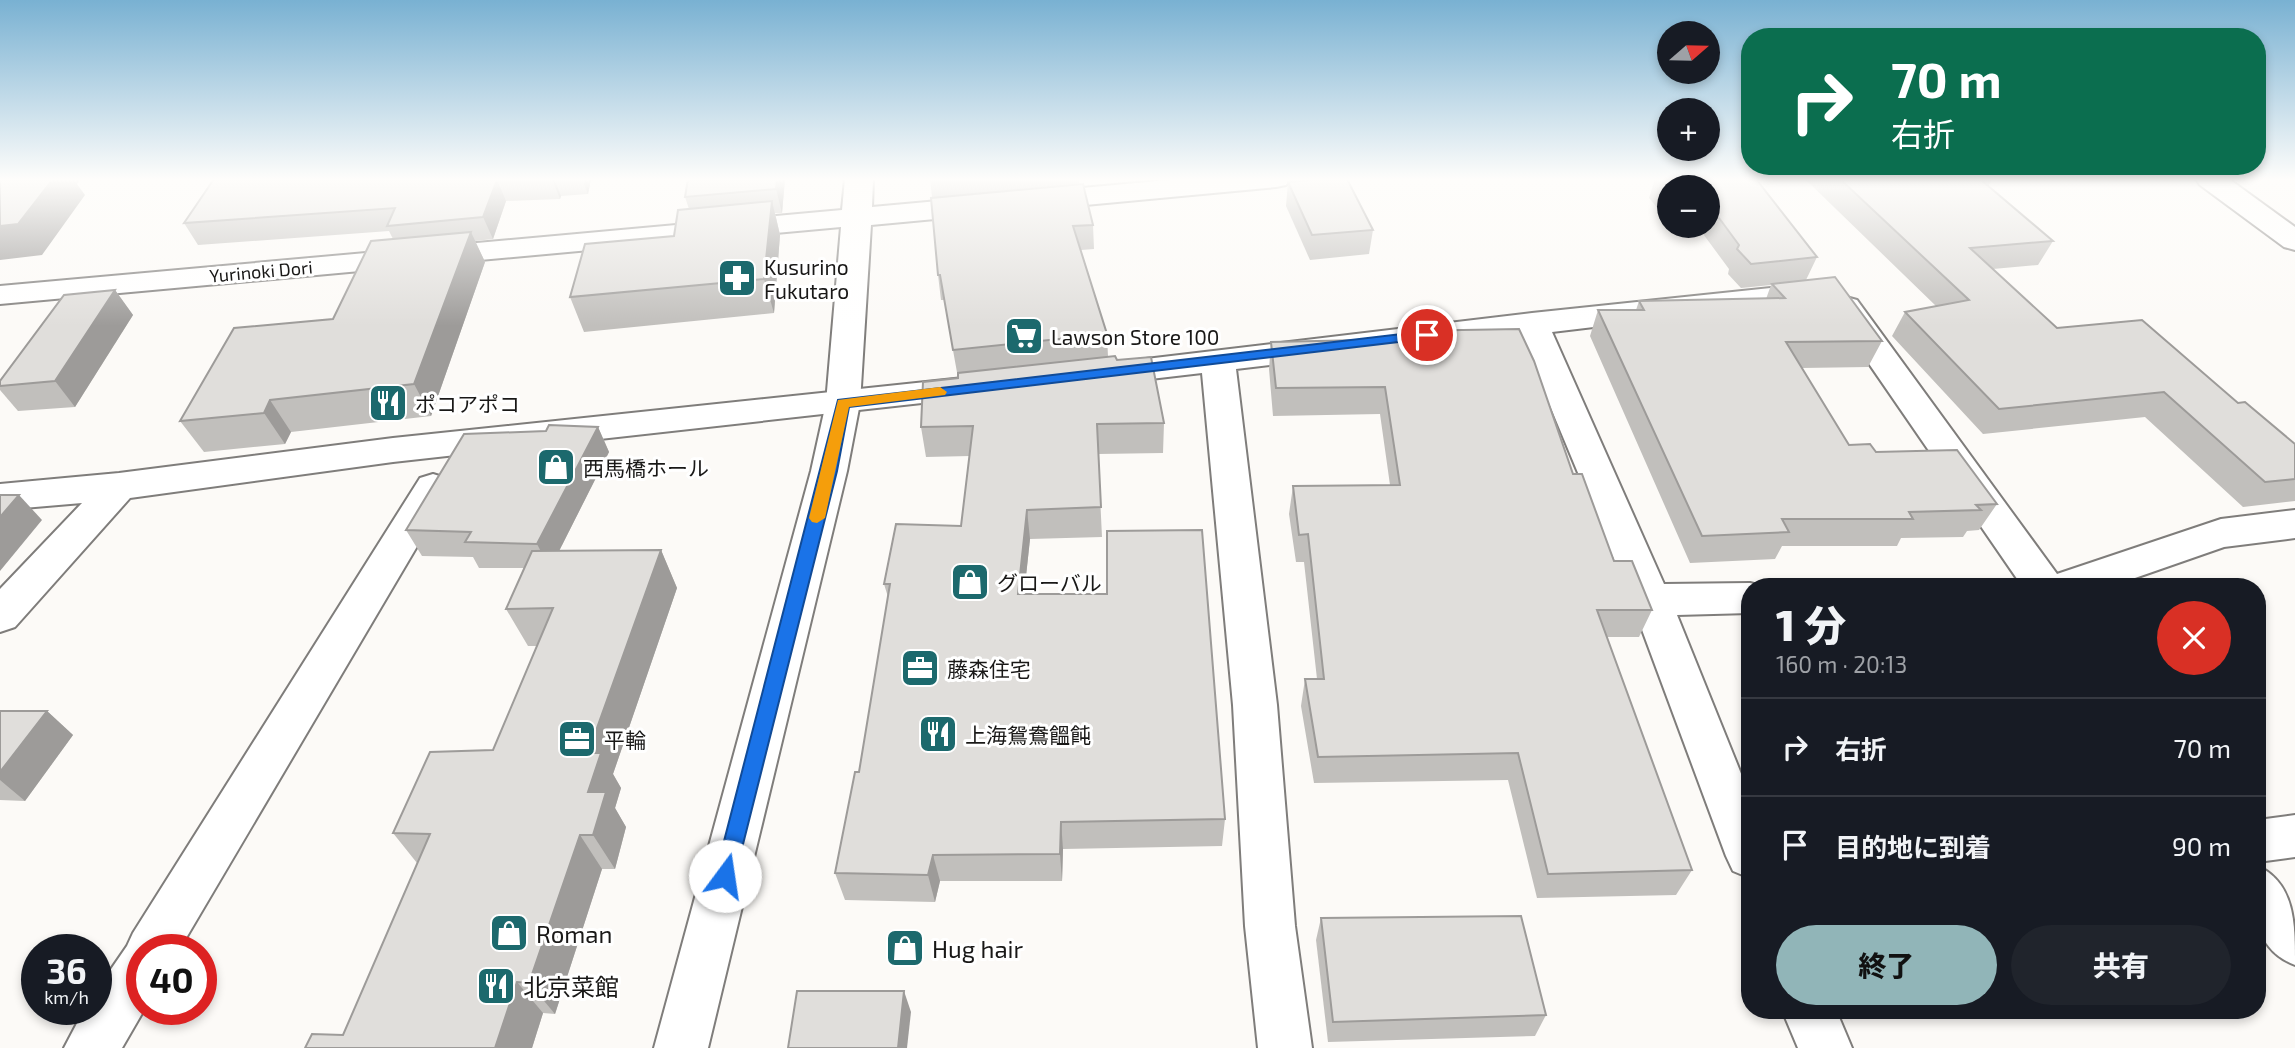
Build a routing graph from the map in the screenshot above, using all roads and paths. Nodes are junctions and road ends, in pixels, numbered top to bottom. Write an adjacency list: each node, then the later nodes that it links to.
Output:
1 (593, 228): 5 (street, Yurinoki Dori)
2 (855, 228): 10 (street)
3 (2277, 228): 4 (street)
4 (2295, 241)
5 (0, 295)
6 (1532, 323): 7 (street); 15 (street); 18 (street)
7 (1218, 360): 8 (street); 30 (street)
8 (1069, 377)
9 (1002, 385): 10 (street)
10 (843, 403): 11 (street); 29 (street)
11 (460, 443): 12 (street); 24 (street)
12 (118, 485): 13 (street); 19 (street)
13 (0, 497)
14 (2295, 524): 16 (street)
15 (2037, 578)
16 (2091, 578)
17 (1741, 598): 18 (street)
18 (1651, 600): 20 (street)
19 (0, 616)
20 (1741, 833)
21 (2295, 836): 22 (street)
22 (2266, 840)
23 (2266, 900): 25 (street)
24 (161, 934)
25 (2295, 941)
26 (126, 991): 28 (street)
27 (1813, 1019): 31 (street)
28 (91, 1048)
29 (681, 1048)
30 (1284, 1048)
31 (1825, 1048)

